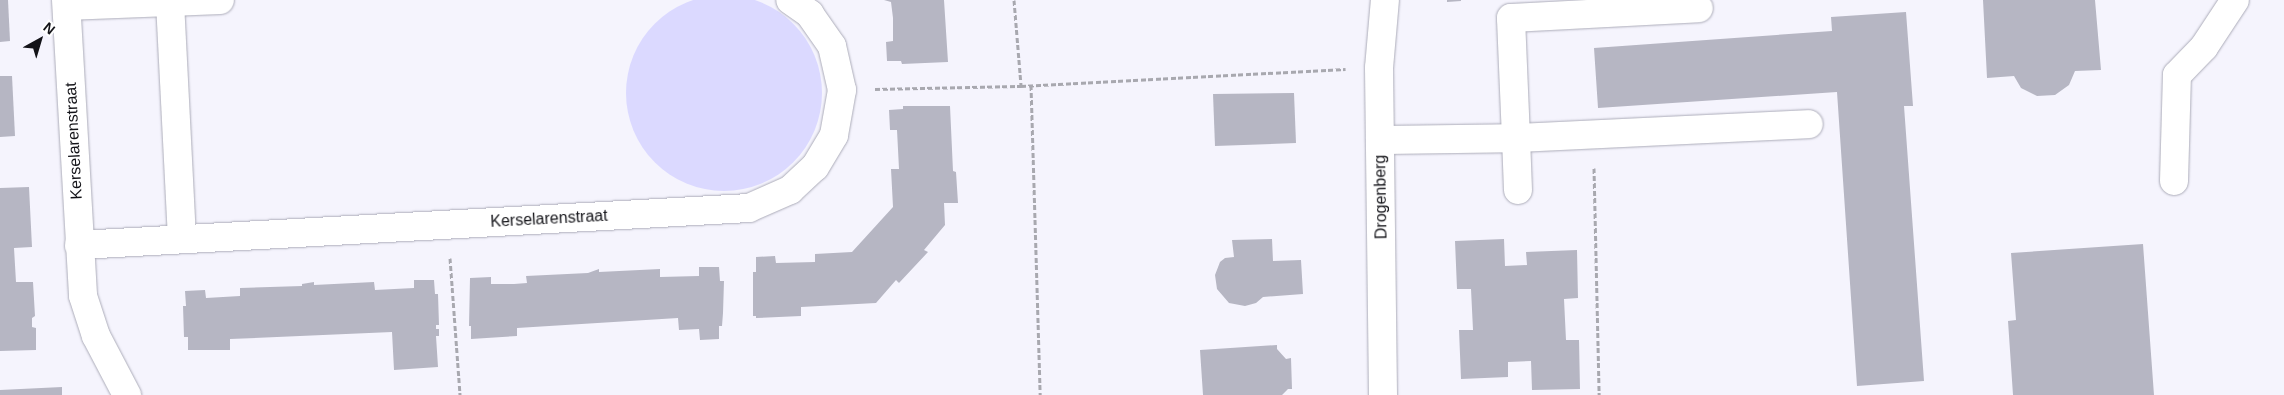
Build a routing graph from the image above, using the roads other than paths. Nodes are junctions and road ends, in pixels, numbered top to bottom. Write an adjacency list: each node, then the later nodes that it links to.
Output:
1 (220, 0): 5 (street, Kerselarenstraat)
2 (790, 0): 13 (street, Kerselarenstraat)
3 (1385, 0): 10 (street, Drogenberg)
4 (2235, 0): 11 (street)
5 (170, 2): 6 (street, Kerselarenstraat); 13 (street)
6 (67, 3): 14 (street, Kerselarenstraat)
7 (1699, 8): 9 (street)
8 (1809, 124): 9 (street)
9 (1516, 138): 10 (street); 12 (street)
10 (1380, 140): 16 (street, Drogenberg)
11 (2174, 181)
12 (1518, 190)
13 (182, 239): 14 (street, Kerselarenstraat)
14 (79, 245): 15 (street, Kerselarenstraat)
15 (127, 395)
16 (1383, 395)

